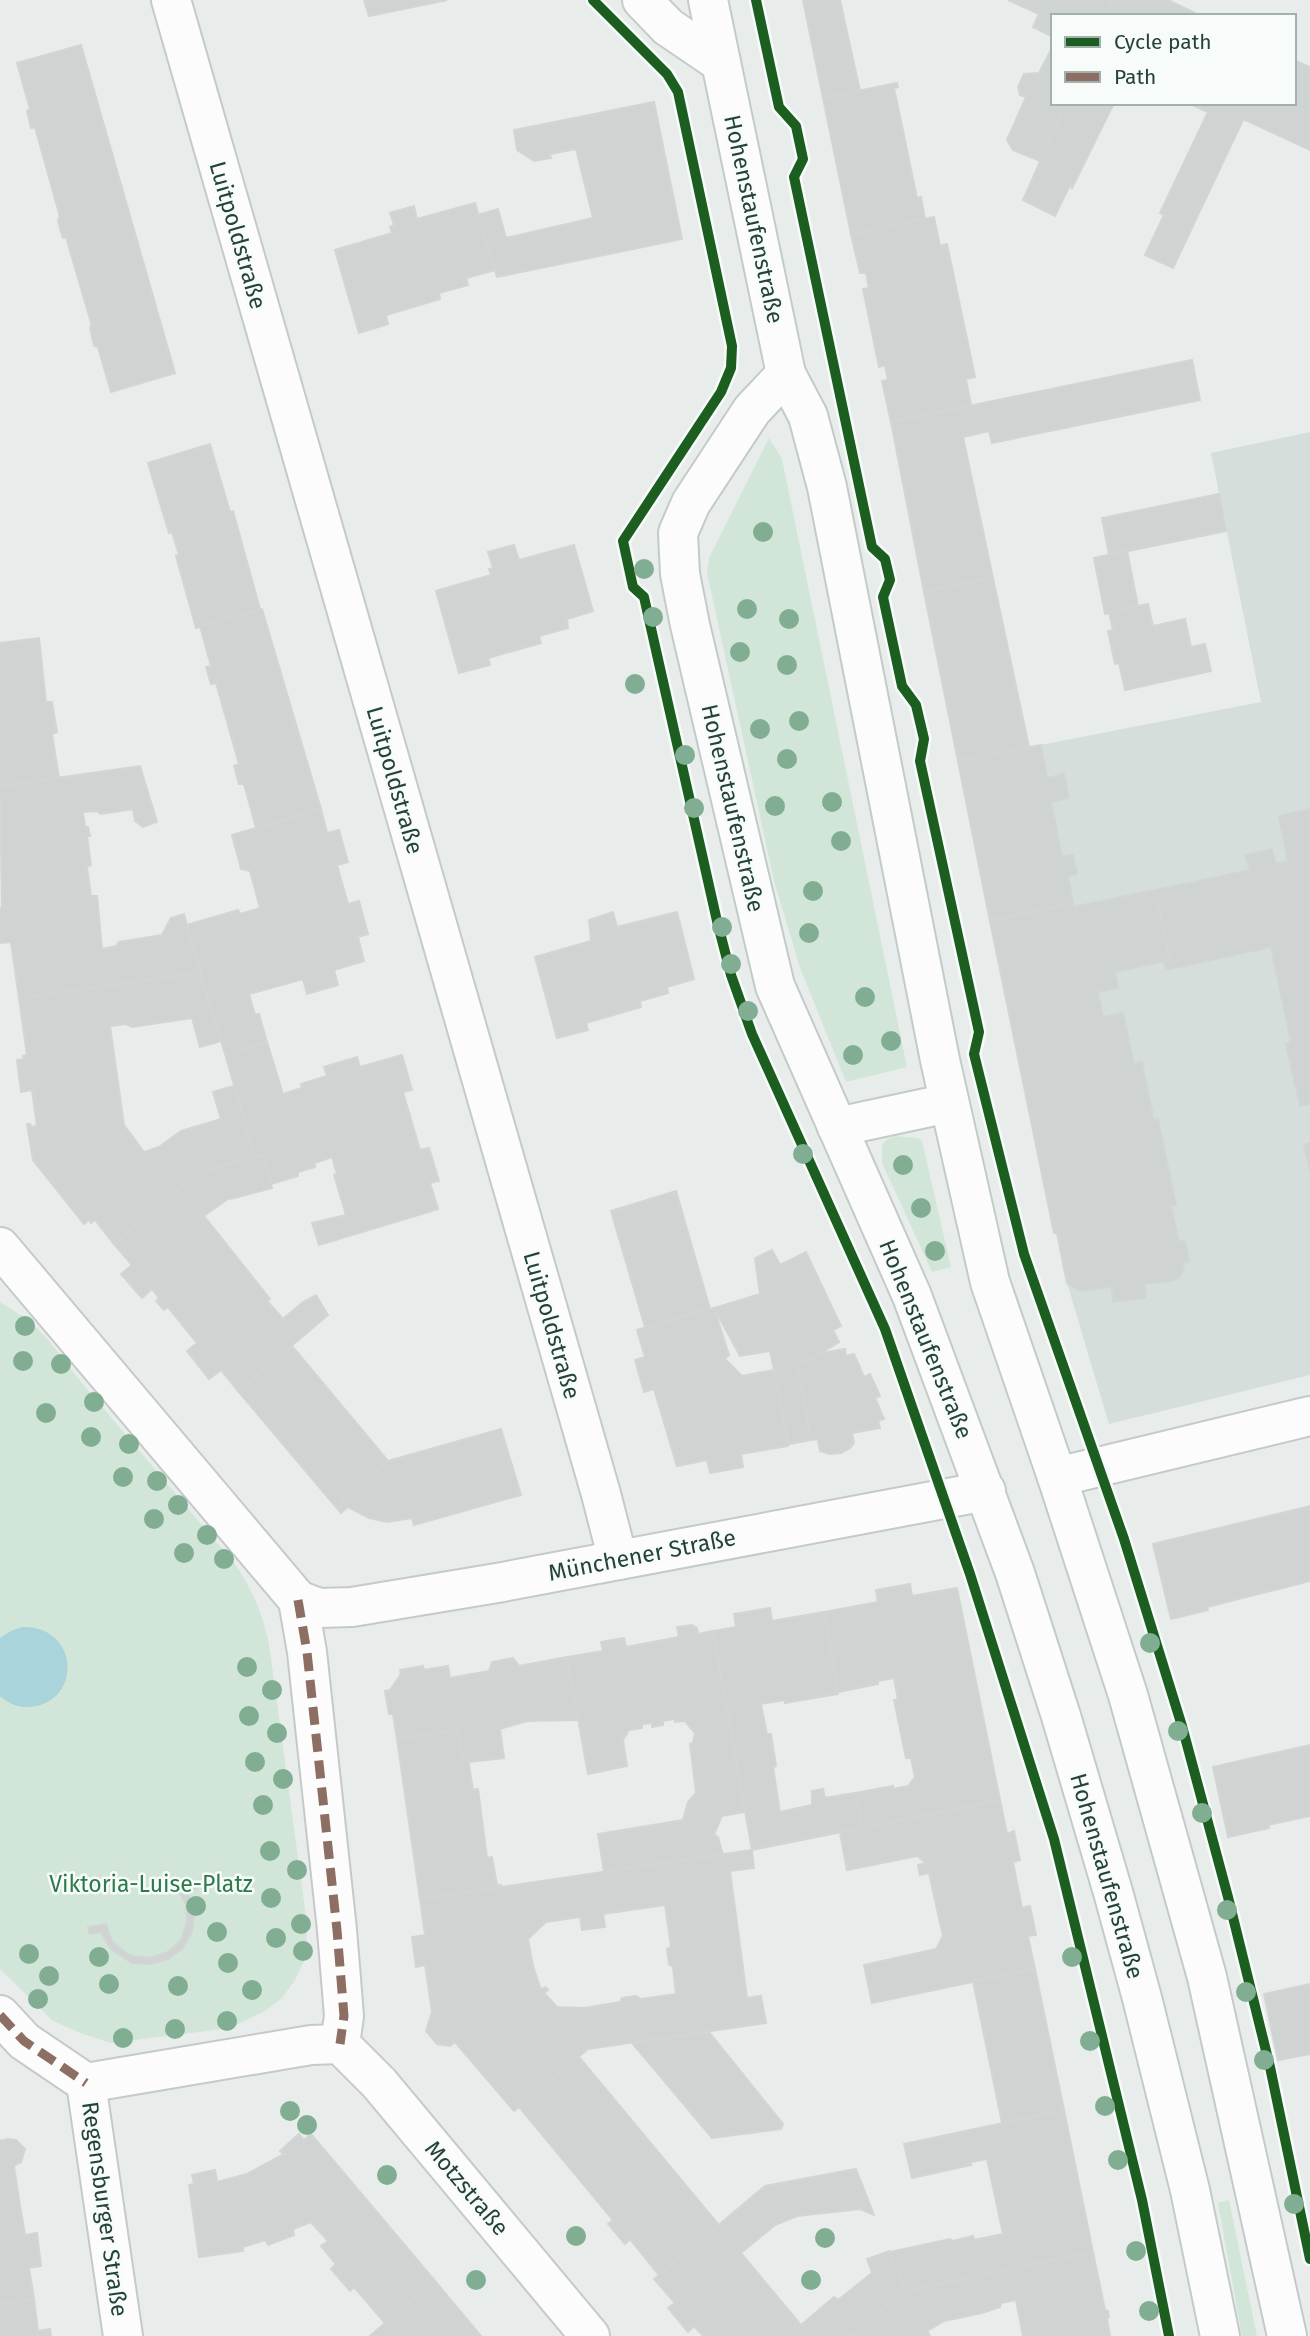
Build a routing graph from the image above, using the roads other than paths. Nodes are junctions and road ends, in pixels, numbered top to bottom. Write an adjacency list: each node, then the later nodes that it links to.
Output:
1 (171, 0): 12 (main road, Luitpoldstraße)
2 (642, 0): 4 (main road)
3 (708, 0): 4 (main road, Hohenstaufenstraße)
4 (721, 64): 5 (main road, Hohenstaufenstraße)
5 (786, 374): 6 (main road, Hohenstaufenstraße); 7 (main road, Hohenstaufenstraße)
6 (949, 1103): 7 (main road); 10 (main road, Hohenstaufenstraße)
7 (837, 1126): 11 (main road, Hohenstaufenstraße)
8 (0, 1247): 13 (main road)
9 (1310, 1416): 10 (main road)
10 (1057, 1477): 20 (main road, Hohenstaufenstraße)
11 (986, 1491): 12 (main road, Münchener Straße); 19 (main road, Hohenstaufenstraße)
12 (618, 1560): 13 (main road, Münchener Straße)
13 (298, 1600): 15 (main road)
14 (0, 2015): 16 (main road)
15 (340, 2044): 16 (main road); 18 (main road, Motzstraße)
16 (86, 2083): 17 (main road, Regensburger Straße)
17 (123, 2336)
18 (590, 2336)
19 (1220, 2336)
20 (1287, 2336)

